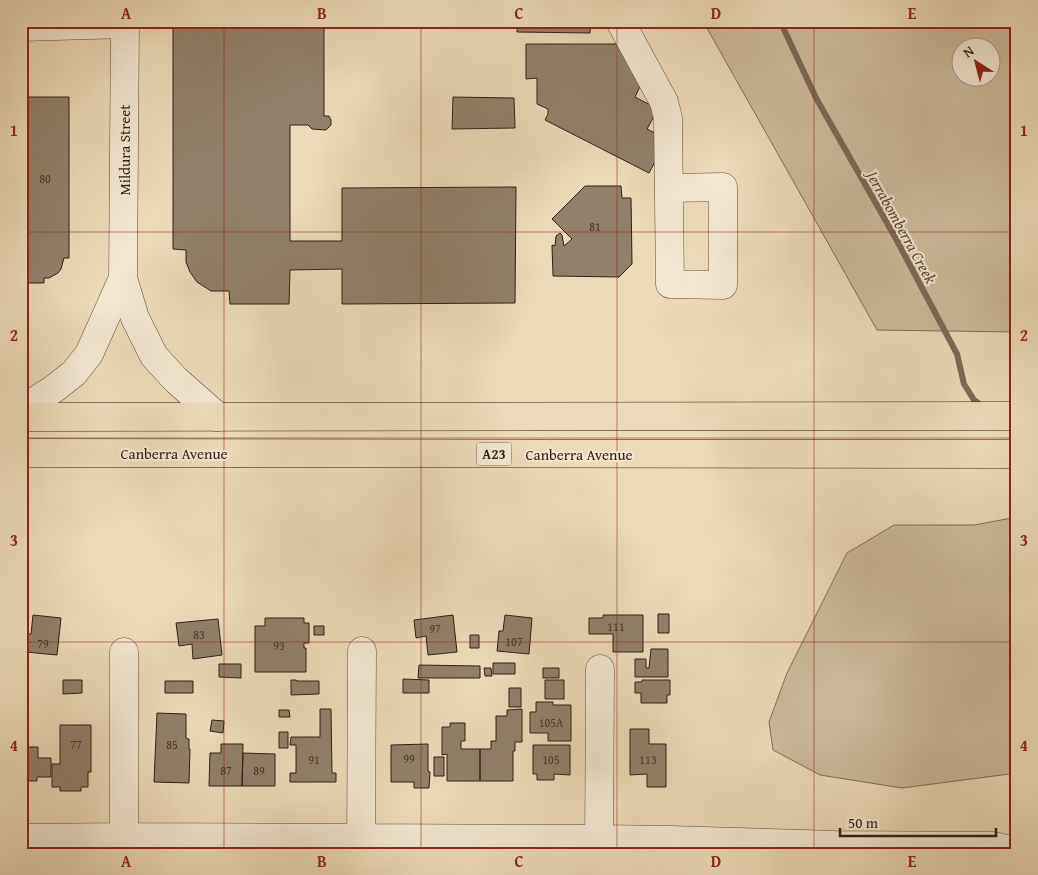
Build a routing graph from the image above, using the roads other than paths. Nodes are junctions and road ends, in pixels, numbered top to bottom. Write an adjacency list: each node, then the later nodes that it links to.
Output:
1 (620, 21): 4 (street)
2 (125, 23): 3 (street); 5 (street, Mildura Street)
3 (21, 27)
4 (669, 188)
5 (123, 278): 6 (street, Mildura Street); 9 (street, Mildura Street)
6 (21, 410)
7 (1017, 416): 9 (highway)
8 (21, 417): 9 (highway)
9 (218, 417)
10 (21, 453): 11 (highway, Canberra Avenue / A23)
11 (1017, 454)
12 (362, 651): 17 (street)
13 (124, 652): 16 (street)
14 (600, 669): 18 (street)
15 (21, 838): 16 (street)
16 (124, 845): 17 (street)
17 (361, 846): 18 (street)
18 (599, 846): 19 (street)
19 (836, 850): 20 (street)
20 (1017, 851)

